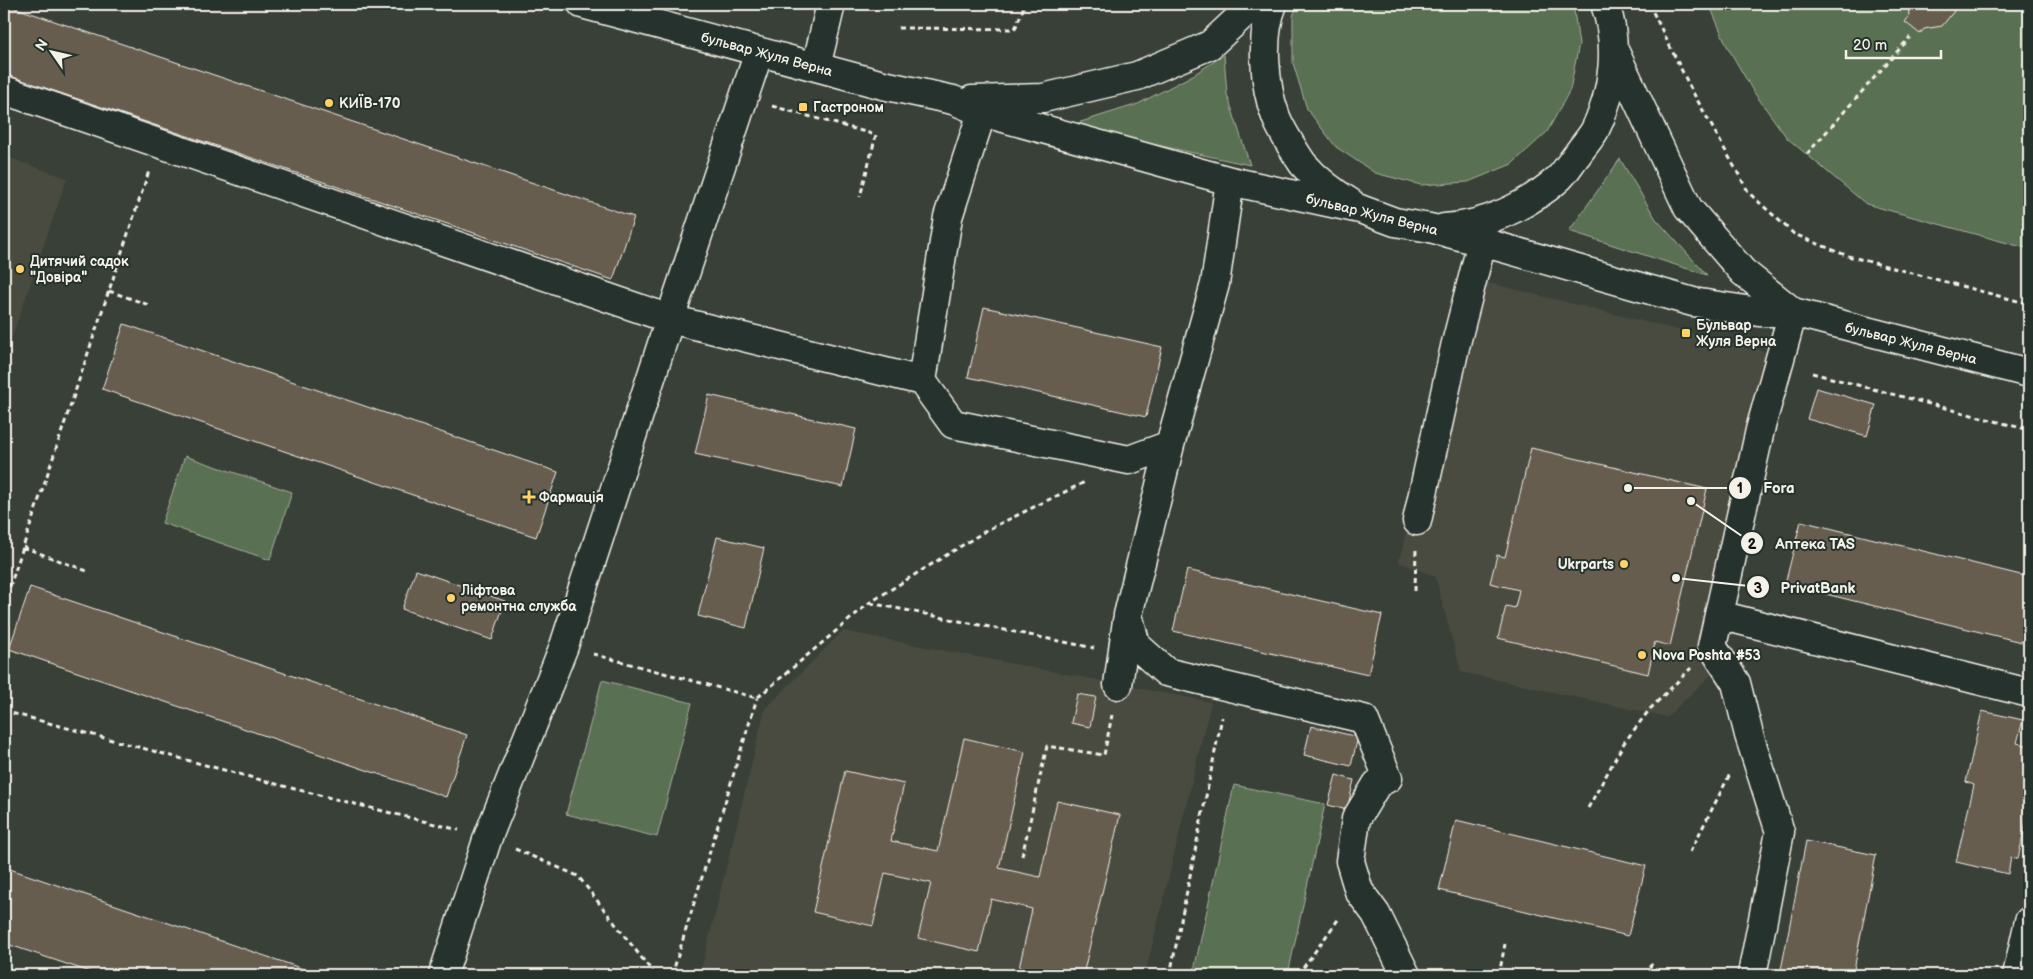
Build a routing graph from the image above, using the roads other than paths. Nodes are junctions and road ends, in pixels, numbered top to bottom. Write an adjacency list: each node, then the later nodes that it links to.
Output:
1 (582, 4): 7 (street, бульвар Жуля Верна)
2 (831, 4): 8 (street)
3 (1254, 4): 10 (street, бульвар Жуля Верна)
4 (1273, 4): 13 (street)
5 (1604, 4): 6 (street)
6 (1614, 50): 14 (street); 16 (street, бульвар Жуля Верна)
7 (759, 52): 8 (street, бульвар Жуля Верна); 17 (street)
8 (816, 67): 10 (street, бульвар Жуля Верна)
9 (4, 90): 17 (street)
10 (953, 100): 11 (street, бульвар Жуля Верна)
11 (982, 112): 12 (street, бульвар Жуля Верна); 19 (street)
12 (1230, 180): 13 (street, бульвар Жуля Верна); 20 (street)
13 (1360, 210): 14 (street, бульвар Жуля Верна)
14 (1430, 228): 15 (street, бульвар Жуля Верна)
15 (1482, 242): 16 (street, бульвар Жуля Верна); 21 (street)
16 (1793, 312): 18 (street, бульвар Жуля Верна); 23 (street)
17 (670, 319): 19 (street); 27 (street)
18 (2029, 373)
19 (922, 381): 20 (street)
20 (1170, 445): 22 (street)
21 (1417, 521)
22 (1128, 615): 24 (street); 28 (street)
23 (1719, 615): 25 (street); 29 (street)
24 (1118, 685)
25 (2029, 693)
26 (2029, 921): 30 (street)
27 (444, 975)
28 (1406, 975)
29 (1752, 975)
30 (2017, 975)

